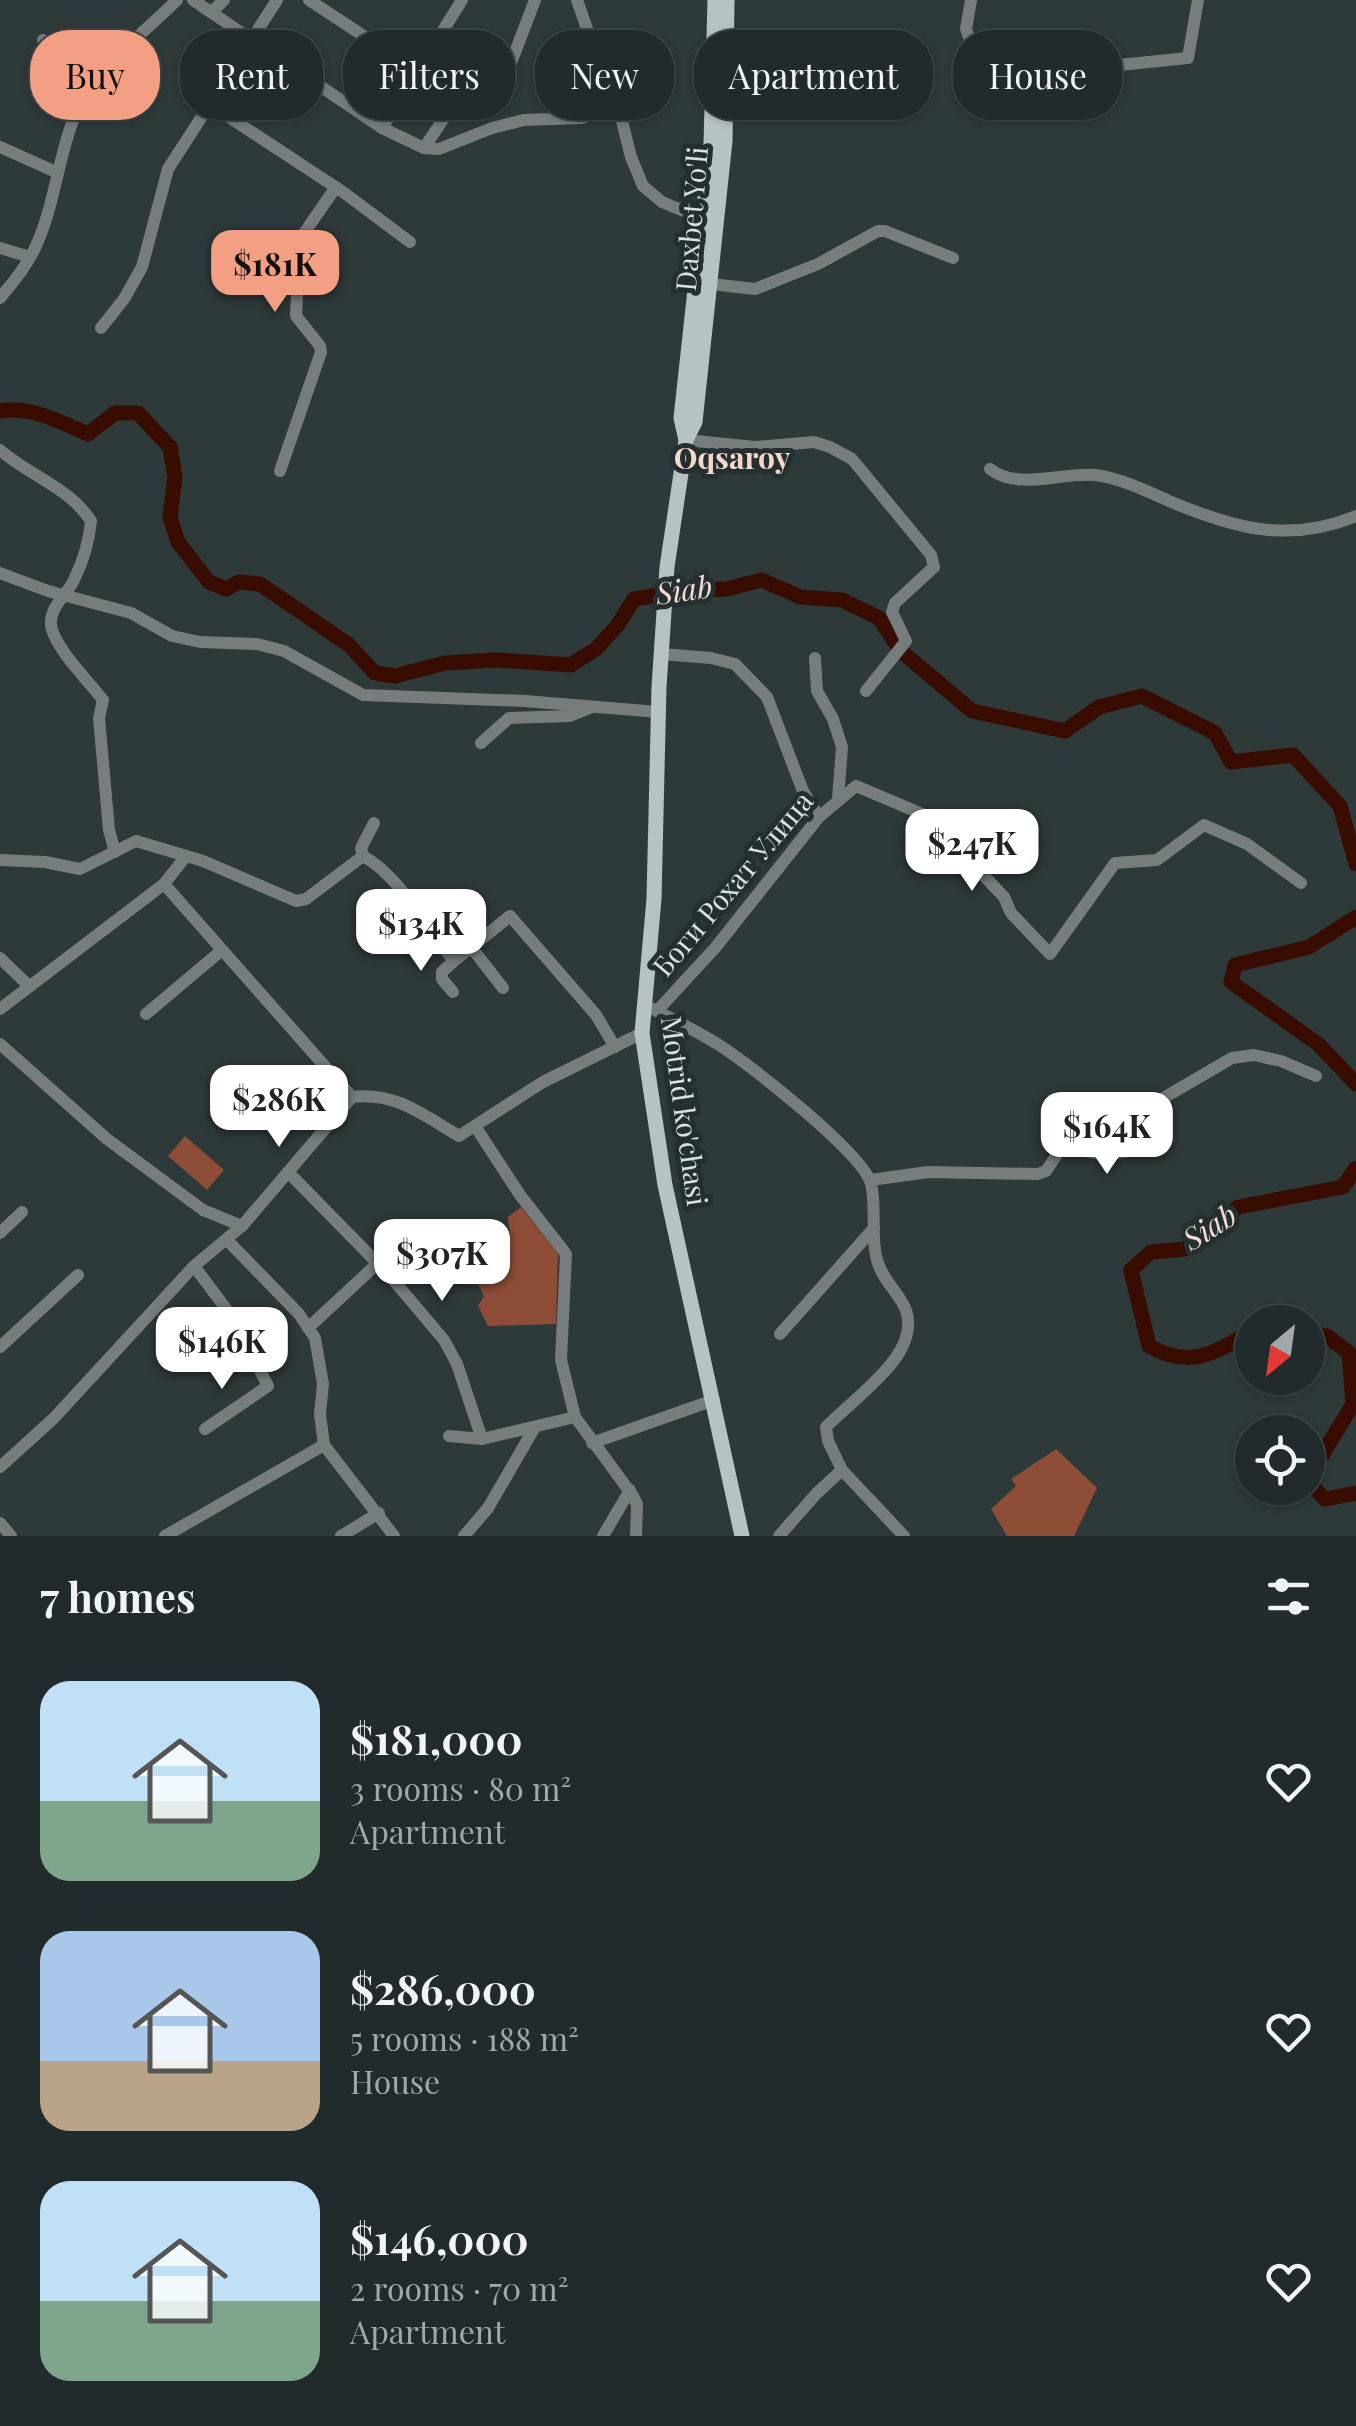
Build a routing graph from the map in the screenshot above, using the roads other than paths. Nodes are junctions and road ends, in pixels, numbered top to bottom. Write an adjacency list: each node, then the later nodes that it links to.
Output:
1 (177, 0): 14 (street)
2 (192, 0): 13 (street)
3 (224, 0): 13 (street)
4 (278, 0): 16 (street)
5 (309, 0): 17 (street)
6 (462, 0): 18 (street)
7 (535, 0): 29 (street)
8 (577, 0): 19 (street)
9 (715, 0): 32 (main road, Daxbet Yo'li)
10 (727, 0): 37 (main road, Daxbet Yo'li)
11 (971, 0): 12 (street)
12 (1198, 0)
13 (212, 12): 15 (street)
14 (147, 30)
15 (236, 30)
16 (257, 30)
17 (355, 30)
18 (443, 30)
19 (588, 30)
20 (323, 89): 27 (street)
21 (74, 120): 30 (street)
22 (199, 120): 39 (street)
23 (233, 120): 31 (street)
24 (387, 120): 27 (street)
25 (535, 120): 29 (street)
26 (622, 120): 32 (street)
27 (382, 128): 29 (street)
28 (0, 147): 30 (street)
29 (424, 148)
30 (56, 172): 35 (street)
31 (336, 188): 33 (street); 43 (street)
32 (703, 219): 40 (main road, Daxbet Yo'li)
33 (410, 242)
34 (0, 248): 35 (street)
35 (30, 257): 38 (street)
36 (953, 258): 37 (street)
37 (711, 284): 40 (main road, Daxbet Yo'li)
38 (0, 298)
39 (101, 328)
40 (686, 440): 45 (main road, Daxbet Yo'li); 50 (street)
41 (0, 450): 47 (street)
42 (990, 469): 44 (street)
43 (280, 471)
44 (1356, 516)
45 (667, 567): 48 (main road, Motrid ko'chasi)
46 (0, 574): 47 (street)
47 (65, 596): 51 (street); 57 (street)
48 (661, 654): 52 (main road, Motrid ko'chasi); 55 (street)
49 (815, 658): 54 (street)
50 (866, 692)
51 (595, 706): 52 (street); 53 (street)
52 (658, 712): 70 (main road, Motrid ko'chasi)
53 (481, 743)
54 (838, 800): 55 (street, Боги Рохат Улица); 61 (street, Боги Рохат Улица)
55 (819, 817): 70 (street, Боги Рохат Улица)
56 (374, 823): 59 (street)
57 (115, 852): 58 (street); 60 (street)
58 (186, 856): 59 (street); 62 (street)
59 (363, 856): 66 (street)
60 (0, 860)
61 (1302, 883)
62 (164, 884): 64 (street); 67 (street)
63 (472, 948): 66 (street); 68 (street); 75 (street)
64 (222, 950): 72 (street); 77 (street)
65 (0, 958): 67 (street)
66 (454, 961): 69 (street)
67 (29, 986): 71 (street)
68 (503, 988)
69 (453, 992)
70 (651, 1008): 73 (main road, Motrid ko'chasi); 80 (street)
71 (0, 1009)
72 (146, 1014)
73 (642, 1033): 75 (street); 92 (main road, Motrid ko'chasi)
74 (0, 1044): 82 (street)
75 (614, 1046): 78 (street)
76 (1316, 1076): 80 (street)
77 (352, 1098): 78 (street); 79 (street)
78 (476, 1126): 93 (street)
79 (288, 1172): 82 (street); 86 (street)
80 (871, 1180): 83 (street)
81 (22, 1212): 84 (street)
82 (242, 1226): 85 (street)
83 (874, 1228): 90 (street); 101 (street)
84 (0, 1233)
85 (227, 1240): 87 (street); 89 (street)
86 (378, 1264): 89 (street); 97 (street)
87 (194, 1266): 95 (street); 100 (street)
88 (78, 1275): 91 (street)
89 (308, 1328): 99 (street)
90 (780, 1334)
91 (0, 1347)
92 (714, 1400): 98 (street); 112 (main road, Motrid ko'chasi)
93 (575, 1417): 94 (street); 98 (street)
94 (534, 1427): 97 (street); 109 (street)
95 (205, 1429)
96 (449, 1436): 97 (street)
97 (482, 1439)
98 (592, 1442): 102 (street)
99 (324, 1446): 103 (street); 106 (street)
100 (0, 1467)
101 (842, 1470): 113 (street); 114 (street)
102 (630, 1490): 110 (street); 111 (street)
103 (378, 1513): 107 (street); 108 (street)
104 (0, 1523): 105 (street)
105 (11, 1536)
106 (165, 1536)
107 (340, 1536)
108 (394, 1536)
109 (464, 1536)
110 (603, 1536)
111 (636, 1536)
112 (742, 1536)
113 (779, 1536)
114 (904, 1536)

